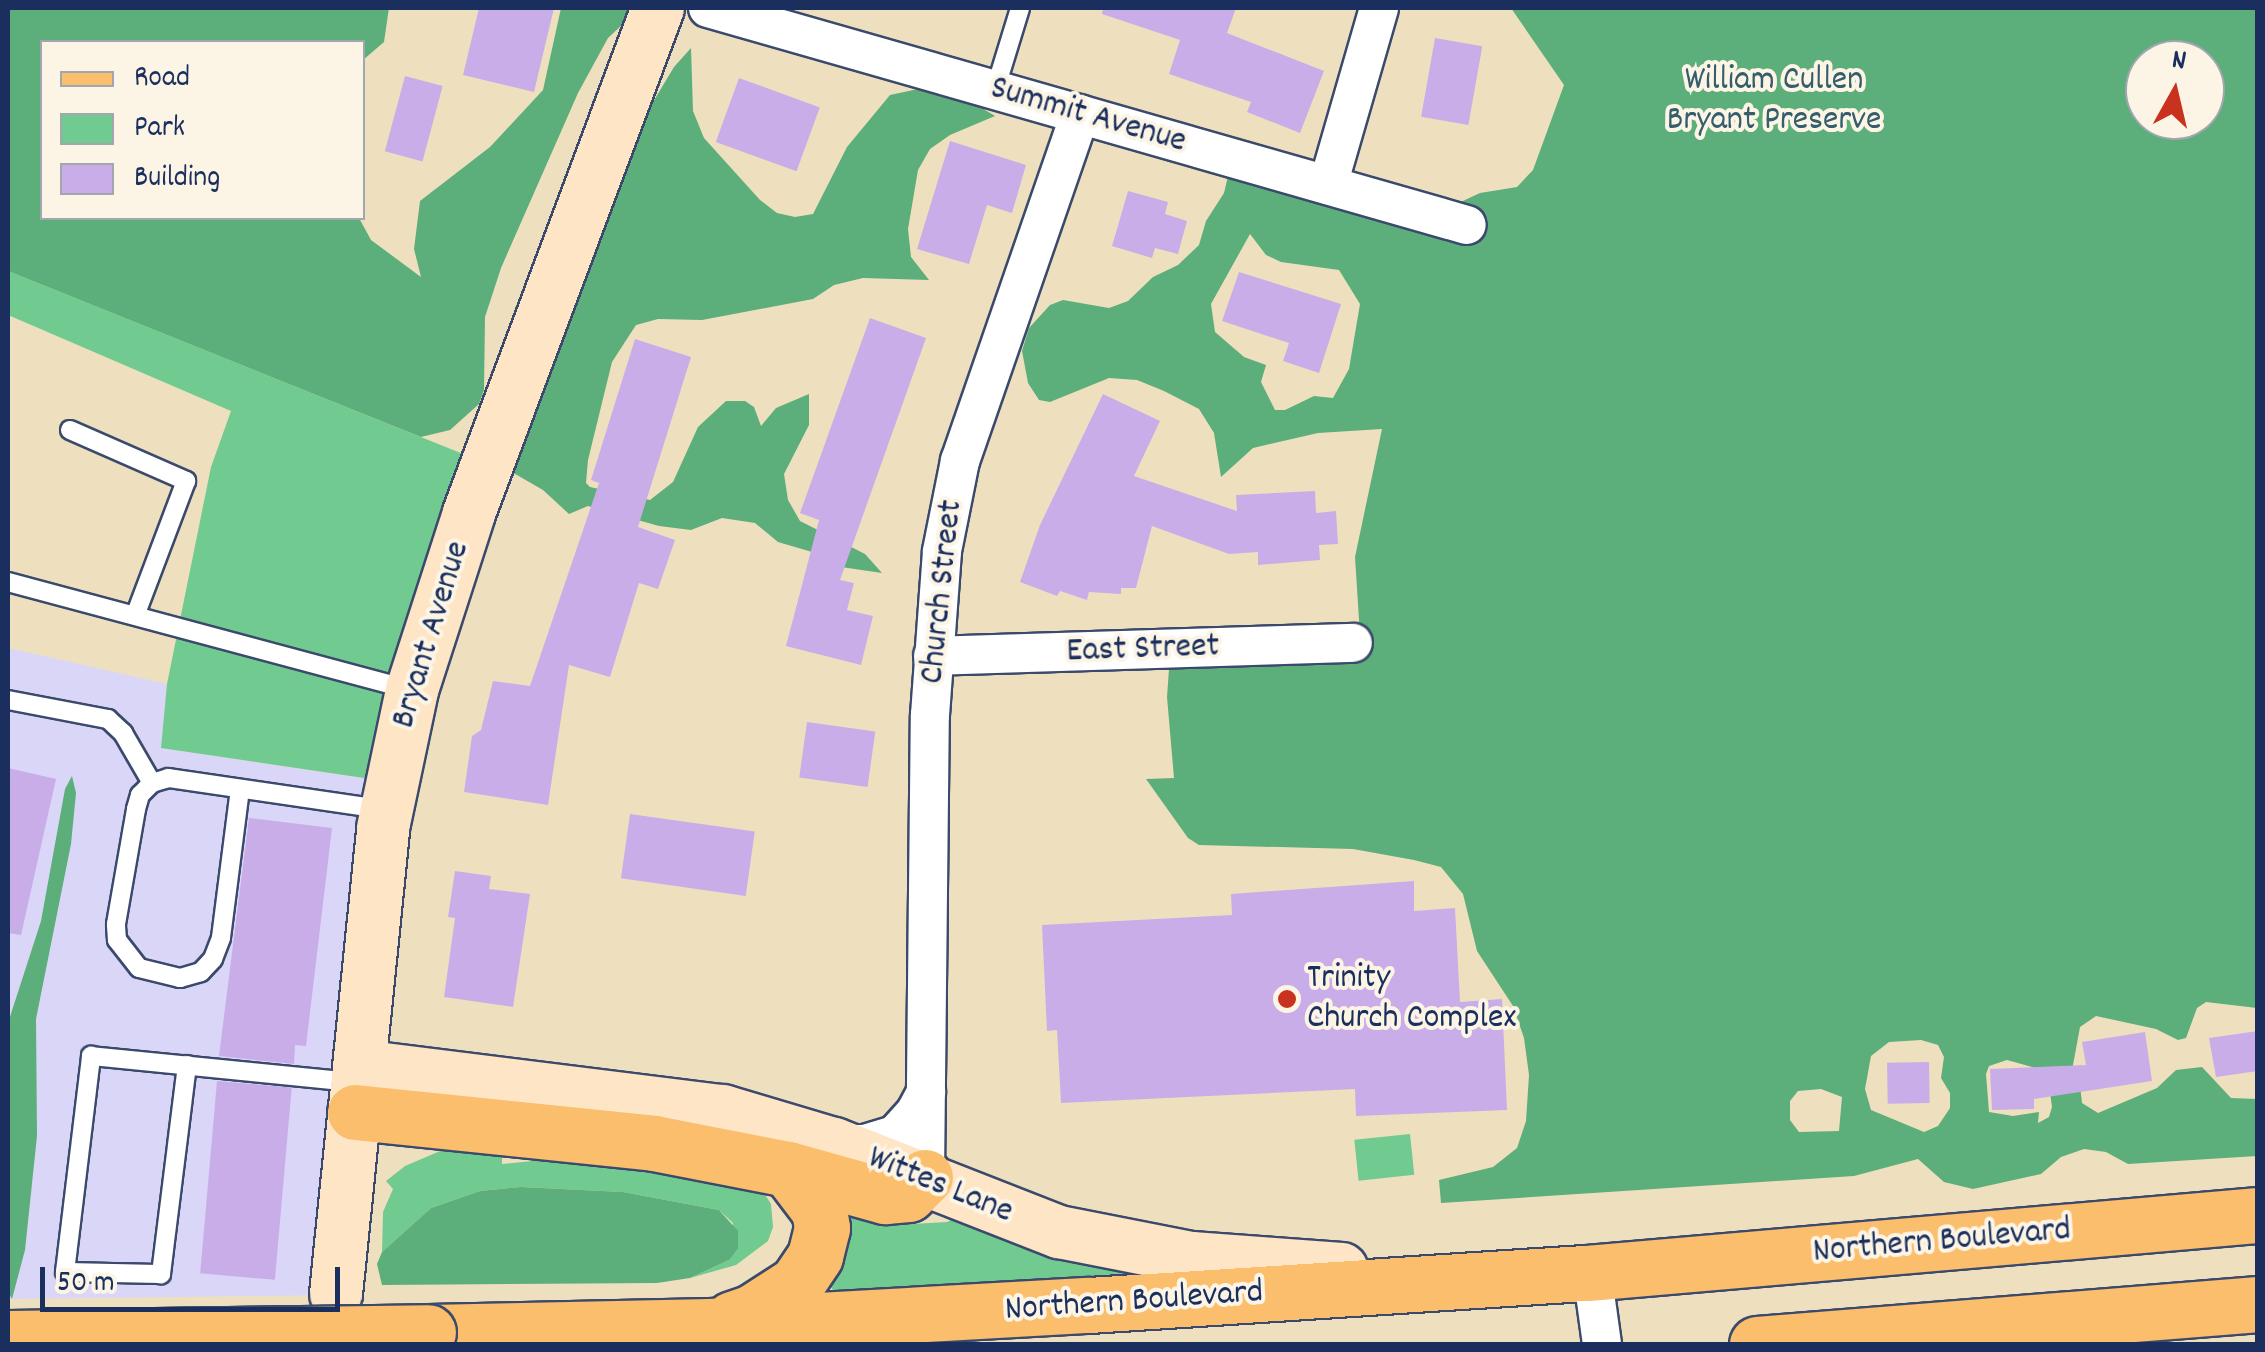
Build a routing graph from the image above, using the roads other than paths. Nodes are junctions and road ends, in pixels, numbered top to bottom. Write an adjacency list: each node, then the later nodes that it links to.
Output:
1 (658, 8): 14 (main road, Bryant Avenue)
2 (708, 8): 5 (street, Summit Avenue)
3 (1019, 8): 5 (lane)
4 (1379, 8): 7 (street)
5 (995, 90): 6 (street, Summit Avenue)
6 (1080, 114): 7 (street, Summit Avenue); 13 (street, Church Street)
7 (1328, 185): 8 (street, Summit Avenue)
8 (1467, 225)
9 (70, 430): 11 (lane)
10 (8, 582): 11 (lane)
11 (136, 613): 14 (lane)
12 (1354, 643): 13 (street, East Street)
13 (933, 656): 21 (street, Church Street)
14 (412, 690): 18 (main road, Bryant Avenue)
15 (8, 700): 16 (lane)
16 (152, 783): 17 (lane); 17 (lane)
17 (240, 789): 18 (lane)
18 (386, 810): 20 (main road, Bryant Avenue)
19 (186, 1066): 19 (lane); 20 (lane)
20 (358, 1087): 22 (main road); 27 (main road, Bryant Avenue)
21 (926, 1092): 22 (street); 23 (street, Church Street)
22 (811, 1156): 23 (main road); 29 (main road)
23 (925, 1177): 26 (main road, Wittes Lane)
24 (2258, 1216): 25 (main road, Northern Boulevard)
25 (1592, 1272): 26 (main road, Northern Boulevard); 31 (street)
26 (1524, 1277): 29 (main road, Northern Boulevard)
27 (336, 1294)
28 (2258, 1304): 32 (main road)
29 (710, 1326): 30 (main road, Northern Boulevard, bridge)
30 (8, 1338)
31 (1602, 1344)
32 (1757, 1344)

